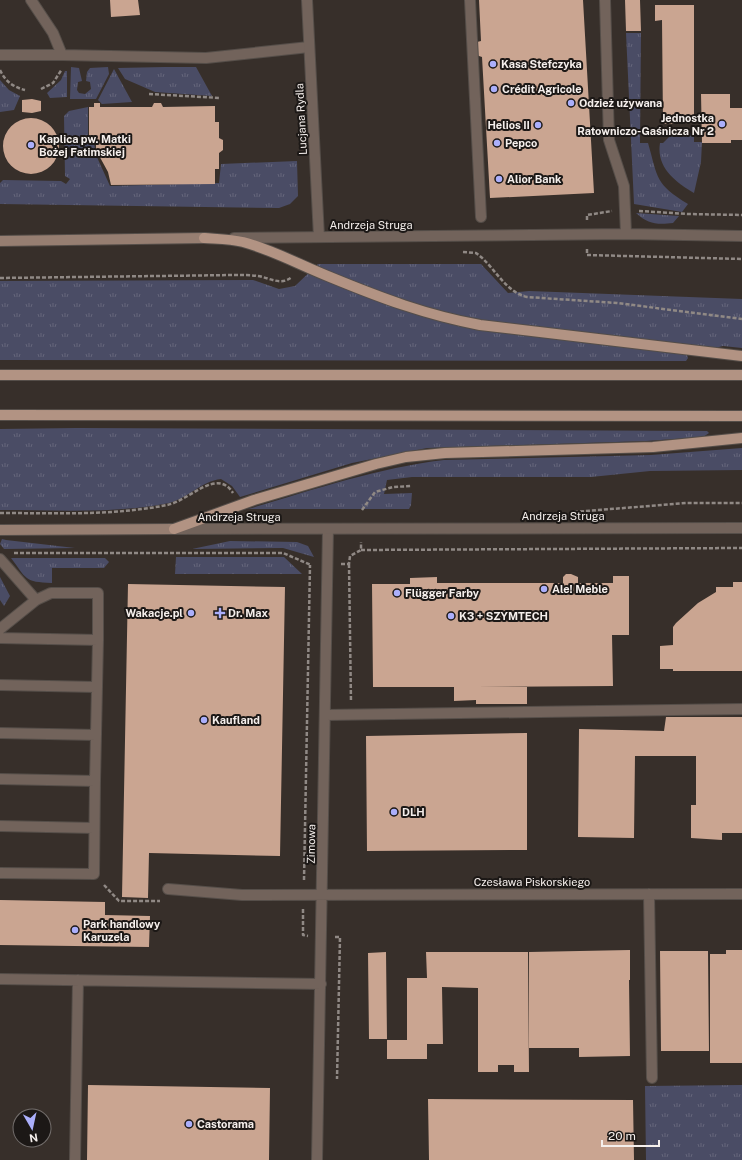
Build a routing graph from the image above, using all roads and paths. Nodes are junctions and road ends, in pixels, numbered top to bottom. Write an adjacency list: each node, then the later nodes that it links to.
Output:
1 (31, 0): 7 (street)
2 (307, 0): 5 (street, Lucjana Rydla)
3 (470, 0): 16 (street)
4 (605, 0): 14 (street)
5 (309, 47): 7 (street); 20 (street, Lucjana Rydla)
6 (0, 54): 7 (street)
7 (62, 55)
8 (62, 67): 10 (path)
9 (0, 69): 11 (path)
10 (41, 89)
11 (25, 90)
12 (149, 94): 13 (path)
13 (220, 98)
14 (625, 210): 15 (path); 17 (street); 18 (path)
15 (742, 215)
16 (481, 217)
17 (626, 234): 18 (street, Andrzeja Struga); 19 (street, Andrzeja Struga)
18 (587, 235): 20 (street, Andrzeja Struga); 23 (path)
19 (742, 236)
20 (319, 237): 21 (street, Andrzeja Struga)
21 (204, 238): 22 (street, Andrzeja Struga); 24 (main road)
22 (0, 241)
23 (742, 259)
24 (742, 356)
25 (0, 375): 26 (main road)
26 (742, 375)
27 (0, 415): 28 (main road)
28 (742, 416)
29 (742, 438): 37 (main road)
30 (412, 486): 35 (path)
31 (236, 498): 34 (path)
32 (742, 503): 33 (path)
33 (570, 512)
34 (0, 513)
35 (369, 513)
36 (742, 528): 38 (street, Andrzeja Struga)
37 (174, 529): 38 (street, Andrzeja Struga); 39 (street, Andrzeja Struga)
38 (328, 529): 54 (street, Zimowa)
39 (0, 530)
40 (362, 539): 42 (path)
41 (742, 548): 42 (path)
42 (362, 550): 45 (path)
43 (4, 556): 46 (path); 47 (street)
44 (339, 564): 45 (path)
45 (349, 564): 55 (path)
46 (314, 565)
47 (36, 600): 48 (street); 50 (street)
48 (0, 629)
49 (0, 638): 50 (street)
50 (98, 640): 52 (street)
51 (0, 685): 52 (street)
52 (96, 687): 57 (street)
53 (742, 709): 55 (street)
54 (326, 714): 55 (street); 67 (street, Zimowa)
55 (351, 714)
56 (0, 733): 57 (street)
57 (96, 735): 59 (street)
58 (0, 779): 59 (street)
59 (95, 781): 61 (street)
60 (0, 826): 61 (street)
61 (94, 828): 63 (street)
62 (0, 873): 63 (street)
63 (94, 874): 64 (path)
64 (168, 889): 67 (street, Czesława Piskorskiego)
65 (649, 894): 66 (street, Czesława Piskorskiego); 67 (street, Czesława Piskorskiego); 71 (street)
66 (742, 894)
67 (323, 895): 70 (street, Zimowa)
68 (0, 979): 69 (street)
69 (78, 980): 70 (street); 72 (street)
70 (321, 984): 73 (street, Zimowa)
71 (652, 1078)
72 (75, 1160)
73 (317, 1160)

